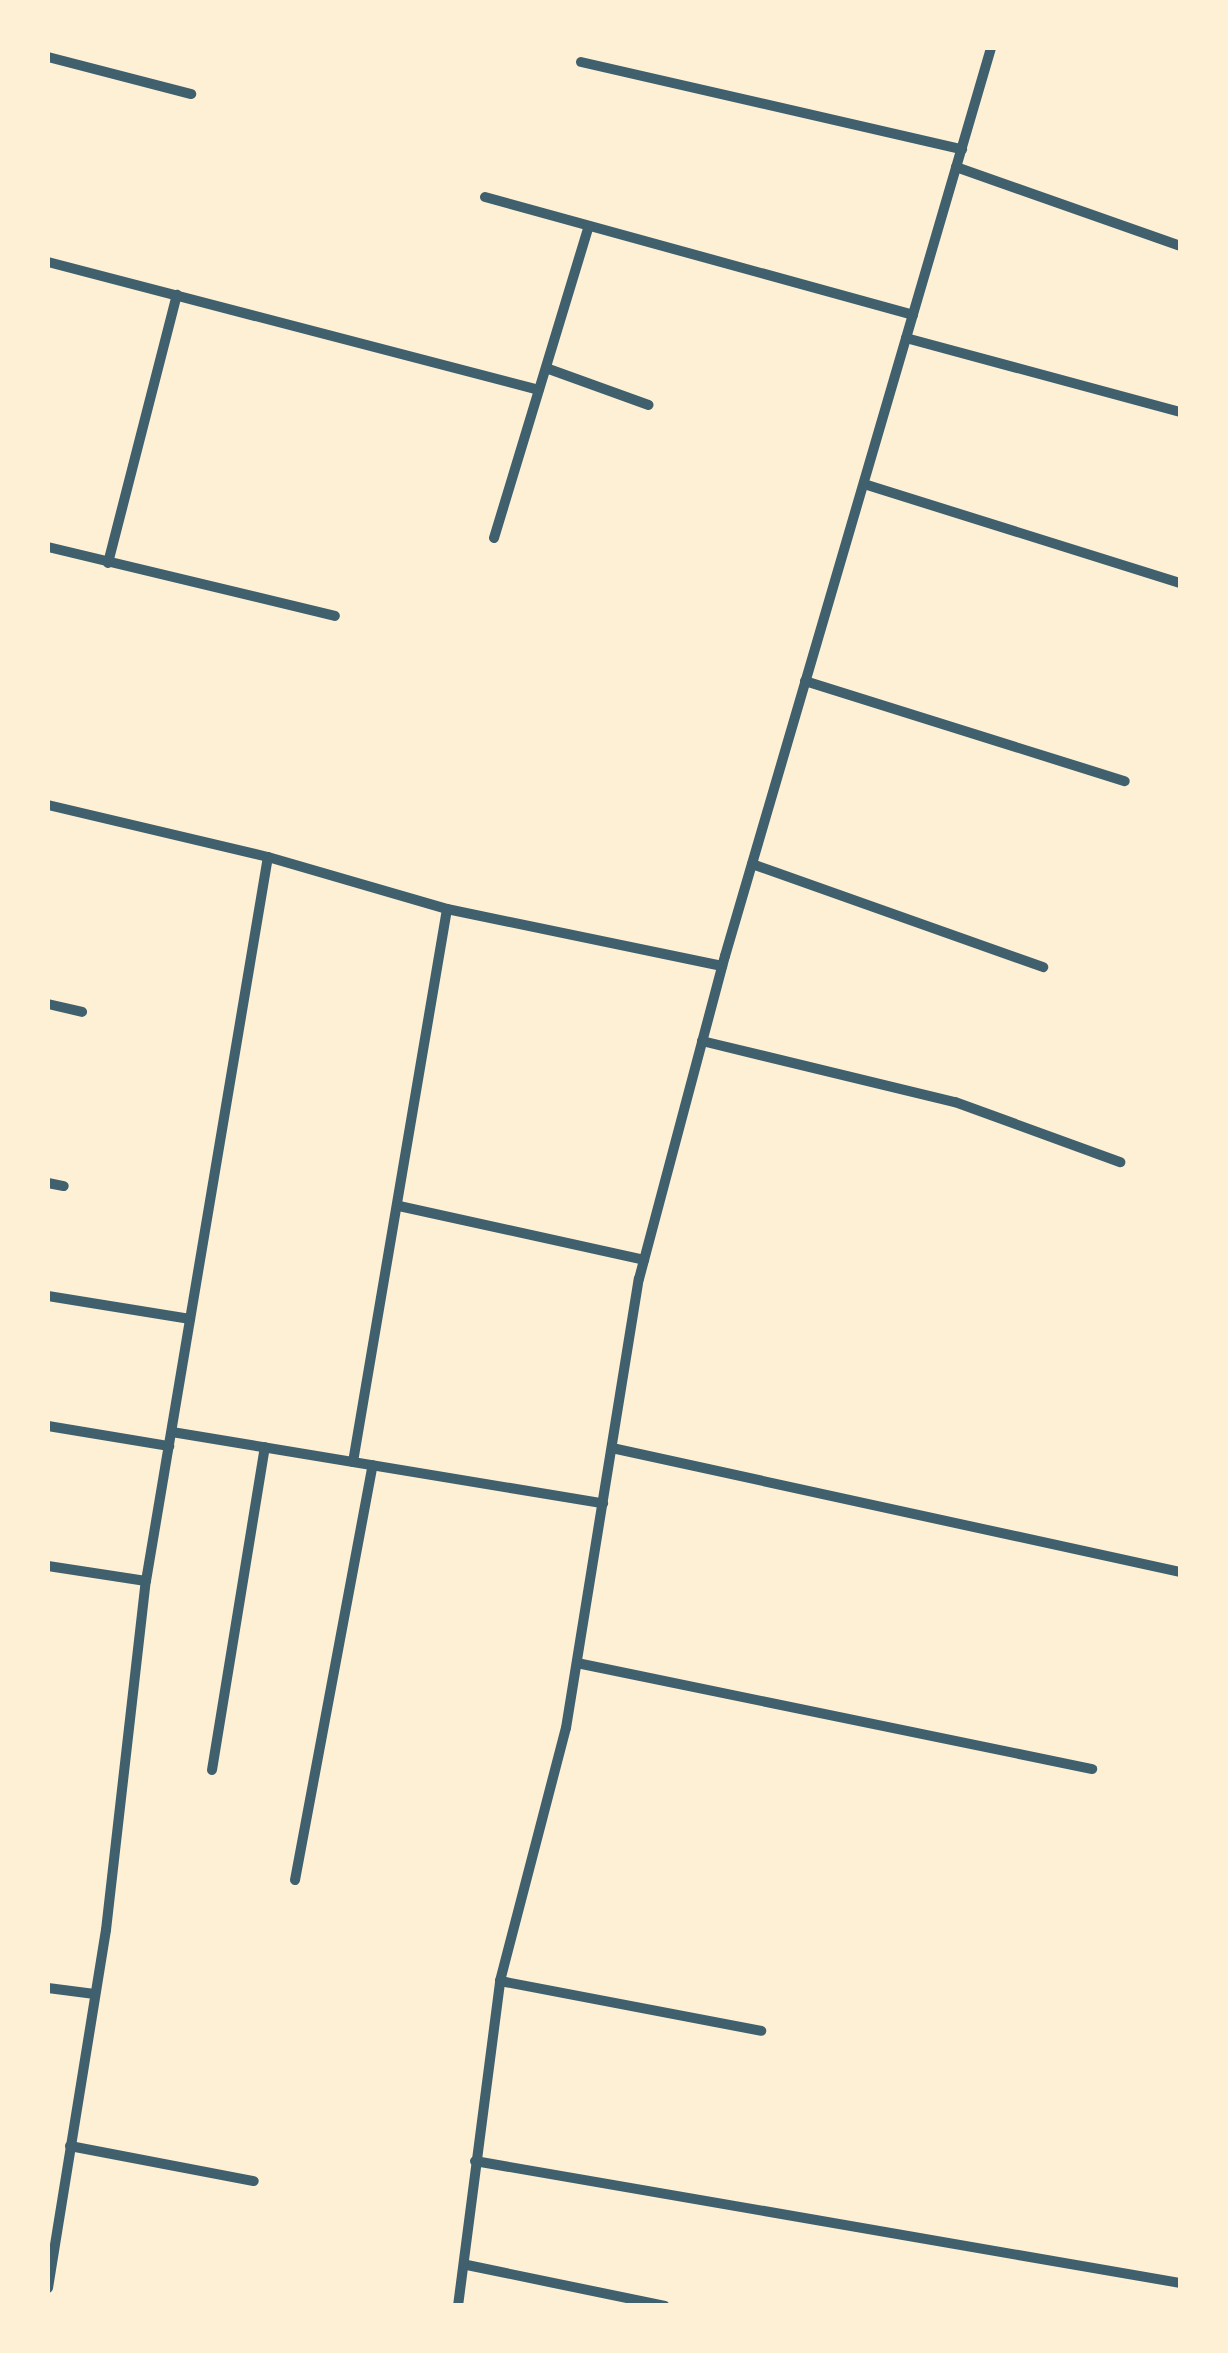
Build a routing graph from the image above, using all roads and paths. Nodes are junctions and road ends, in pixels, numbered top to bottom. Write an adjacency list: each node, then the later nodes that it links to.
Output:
1 (991, 48): 5 (street)
2 (48, 57): 4 (street)
3 (581, 62): 5 (street)
4 (191, 94)
5 (962, 149): 6 (street)
6 (956, 167): 9 (street); 12 (street)
7 (485, 197): 8 (street)
8 (589, 226): 12 (street); 14 (street)
9 (1180, 246)
10 (48, 262): 11 (street)
11 (177, 296): 15 (street); 21 (street)
12 (913, 315): 13 (street)
13 (906, 338): 17 (street); 18 (street)
14 (546, 368): 15 (street); 16 (street)
15 (539, 390): 19 (street)
16 (650, 405)
17 (1180, 412)
18 (864, 484): 22 (street); 24 (street)
19 (494, 538)
20 (48, 547): 21 (street)
21 (108, 563): 23 (street)
22 (1180, 583)
23 (335, 616)
24 (805, 682): 25 (street); 28 (street)
25 (1125, 781)
26 (48, 805): 27 (street)
27 (268, 857): 29 (street); 41 (street)
28 (752, 864): 30 (street); 31 (street)
29 (447, 909): 30 (street); 38 (street)
30 (722, 966): 34 (street)
31 (1042, 966)
32 (48, 1004): 33 (street)
33 (82, 1012)
34 (702, 1041): 35 (street); 39 (street)
35 (1120, 1162)
36 (48, 1183): 37 (street)
37 (64, 1186)
38 (399, 1206): 39 (street); 47 (street)
39 (644, 1260): 46 (street)
40 (48, 1296): 41 (street)
41 (190, 1319): 43 (street)
42 (48, 1426): 44 (street)
43 (172, 1432): 44 (street); 45 (street)
44 (169, 1446): 52 (street)
45 (265, 1447): 47 (street); 55 (street)
46 (612, 1448): 49 (street); 51 (street)
47 (354, 1462): 48 (street)
48 (374, 1466): 49 (street); 56 (street)
49 (603, 1502): 53 (street)
50 (48, 1566): 52 (street)
51 (1180, 1572)
52 (146, 1582): 59 (street)
53 (577, 1662): 54 (street); 57 (street)
54 (1092, 1769)
55 (212, 1770)
56 (295, 1880)
57 (500, 1980): 60 (street); 62 (street)
58 (48, 1988): 59 (street)
59 (95, 1994): 61 (street)
60 (760, 2032)
61 (70, 2146): 63 (street); 65 (street)
62 (475, 2161): 66 (street); 67 (street)
63 (254, 2181)
64 (48, 2195): 65 (street)
65 (62, 2197): 68 (street)
66 (467, 2266): 69 (street); 70 (street)
67 (1180, 2283)
68 (48, 2288)
69 (458, 2306)
70 (666, 2306)

